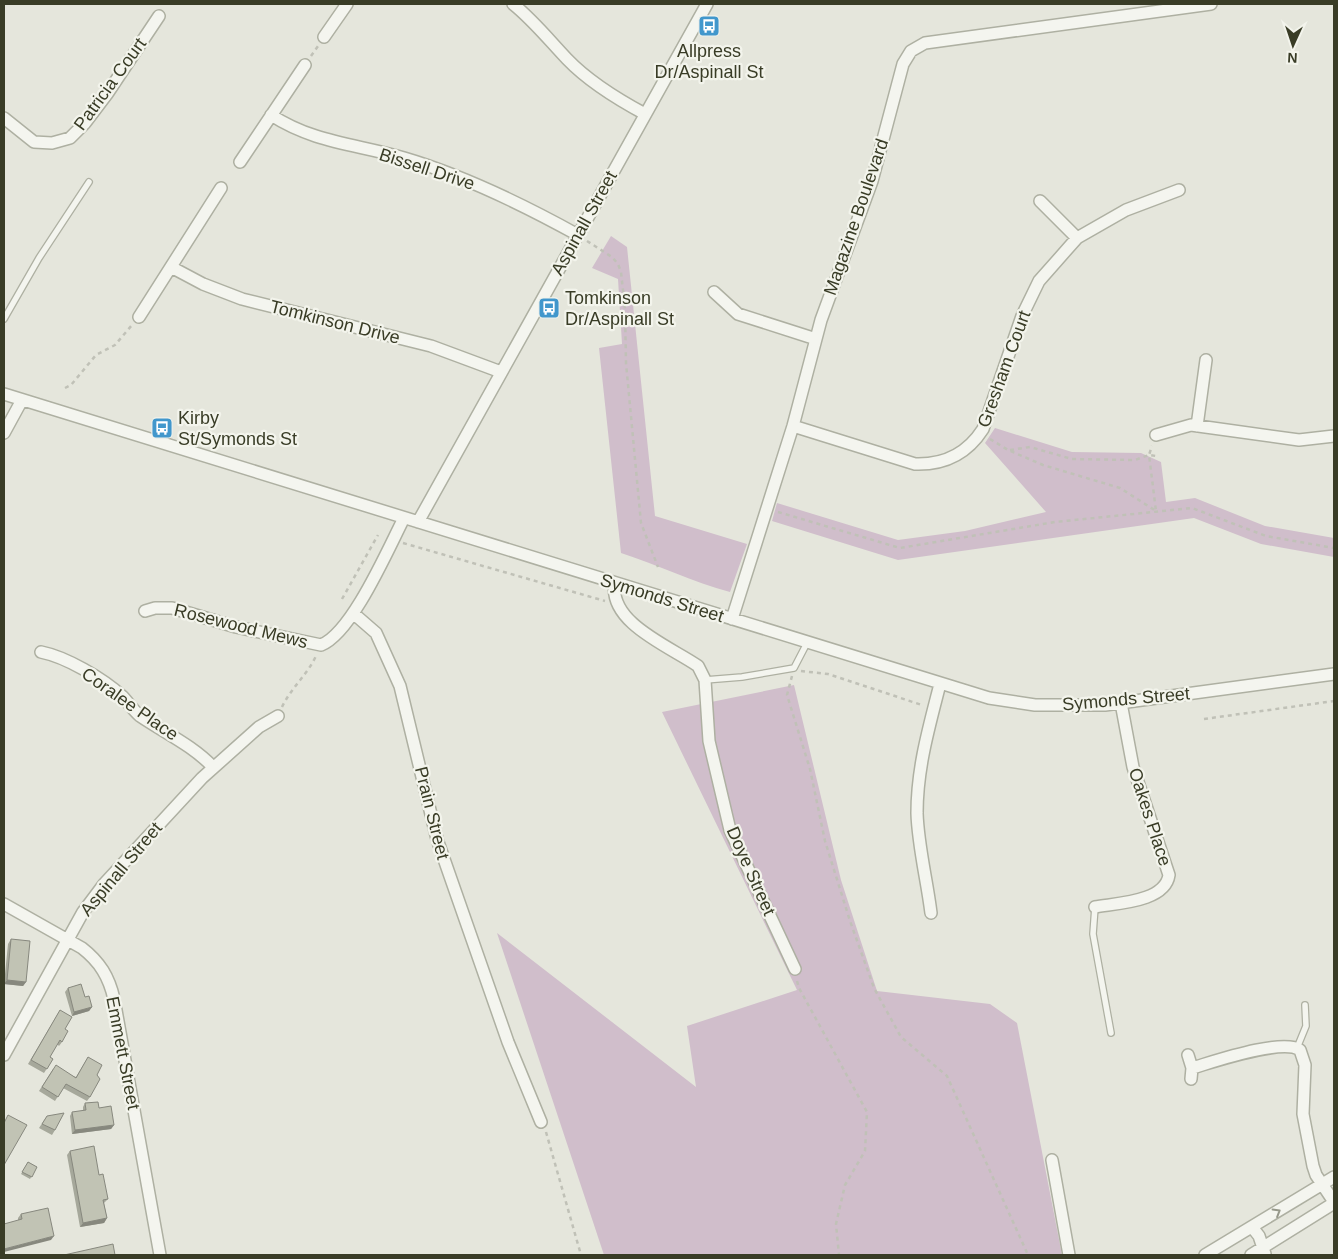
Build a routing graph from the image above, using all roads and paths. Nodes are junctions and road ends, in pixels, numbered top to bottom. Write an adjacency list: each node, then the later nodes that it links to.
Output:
1 (347, 4): 6 (street)
2 (513, 4): 8 (street)
3 (707, 4): 8 (street, Aspinall Street)
4 (1211, 4): 22 (street, Magazine Boulevard)
5 (158, 16): 10 (street, Patricia Court)
6 (324, 37): 7 (path)
7 (305, 65): 9 (street)
8 (645, 114): 16 (street, Aspinall Street)
9 (271, 115): 11 (street); 16 (street, Bissell Drive)
10 (4, 118)
11 (240, 162)
12 (89, 182): 21 (lane)
13 (221, 188): 18 (street)
14 (1179, 190): 17 (street, Gresham Court)
15 (1040, 201): 17 (street)
16 (578, 235): 24 (street, Aspinall Street); 44 (path)
17 (1077, 238): 30 (street, Gresham Court)
18 (171, 267): 20 (street); 24 (street, Tomkinson Drive)
19 (714, 292): 22 (street)
20 (139, 317): 25 (path)
21 (4, 319)
22 (816, 339): 28 (street, Magazine Boulevard)
23 (1206, 360): 29 (street)
24 (501, 372): 40 (street, Aspinall Street)
25 (65, 388)
26 (4, 394): 27 (street, Symonds Street)
27 (22, 400): 31 (street); 39 (street, Symonds Street)
28 (793, 426): 30 (street, Gresham Court); 37 (street, Magazine Boulevard)
29 (1197, 426): 32 (street); 33 (street)
30 (983, 429): 34 (path)
31 (4, 433)
32 (1156, 435): 35 (path)
33 (1334, 436)
34 (1008, 450): 35 (path); 38 (path)
35 (1149, 455): 36 (path); 38 (path)
36 (1156, 456)
37 (767, 509): 38 (path); 50 (street, Magazine Boulevard)
38 (1156, 512): 43 (path)
39 (404, 518): 40 (street, Symonds Street); 49 (street)
40 (418, 522): 45 (street, Symonds Street)
41 (378, 536): 46 (path)
42 (399, 542): 47 (path)
43 (1334, 548)
44 (658, 567)
45 (615, 583): 47 (street); 50 (street, Symonds Street)
46 (342, 599)
47 (617, 605): 56 (street)
48 (145, 611): 52 (street, Rosewood Mews)
49 (353, 613): 52 (street, Rosewood Mews); 74 (street, Prain Street)
50 (732, 620): 51 (street, Symonds Street)
51 (807, 643): 54 (lane); 57 (street, Symonds Street)
52 (321, 645): 61 (path)
53 (41, 652): 63 (street, Coralee Place)
54 (794, 668): 56 (lane); 60 (path); 84 (path)
55 (1334, 674): 59 (street, Symonds Street)
56 (705, 680): 68 (street, Doye Street)
57 (940, 684): 59 (street, Symonds Street); 66 (street)
58 (1334, 701): 62 (path)
59 (1121, 703): 65 (street, Oakes Place)
60 (924, 705)
61 (278, 716): 63 (street, Aspinall Street)
62 (1204, 719)
63 (213, 767): 67 (street, Aspinall Street)
64 (4, 904): 67 (street, Emmett Street)
65 (1095, 907): 70 (lane)
66 (931, 913)
67 (68, 940): 72 (street, Aspinall Street); 81 (street, Emmett Street)
68 (794, 969): 83 (path)
69 (1305, 1005): 71 (lane)
70 (1111, 1033)
71 (1297, 1048): 73 (street); 77 (street)
72 (4, 1055)
73 (1188, 1055)
74 (541, 1122): 82 (path)
75 (1052, 1160): 85 (street)
76 (1334, 1177): 77 (street)
77 (1322, 1185): 78 (street); 79 (street, one-way to 77)
78 (1334, 1203): 80 (street)
79 (1252, 1227): 80 (street); 86 (street)
80 (1265, 1251): 87 (street)
81 (160, 1255)
82 (581, 1255)
83 (839, 1255)
84 (1028, 1255)
85 (1069, 1255)
86 (1205, 1255)
87 (1251, 1255)

